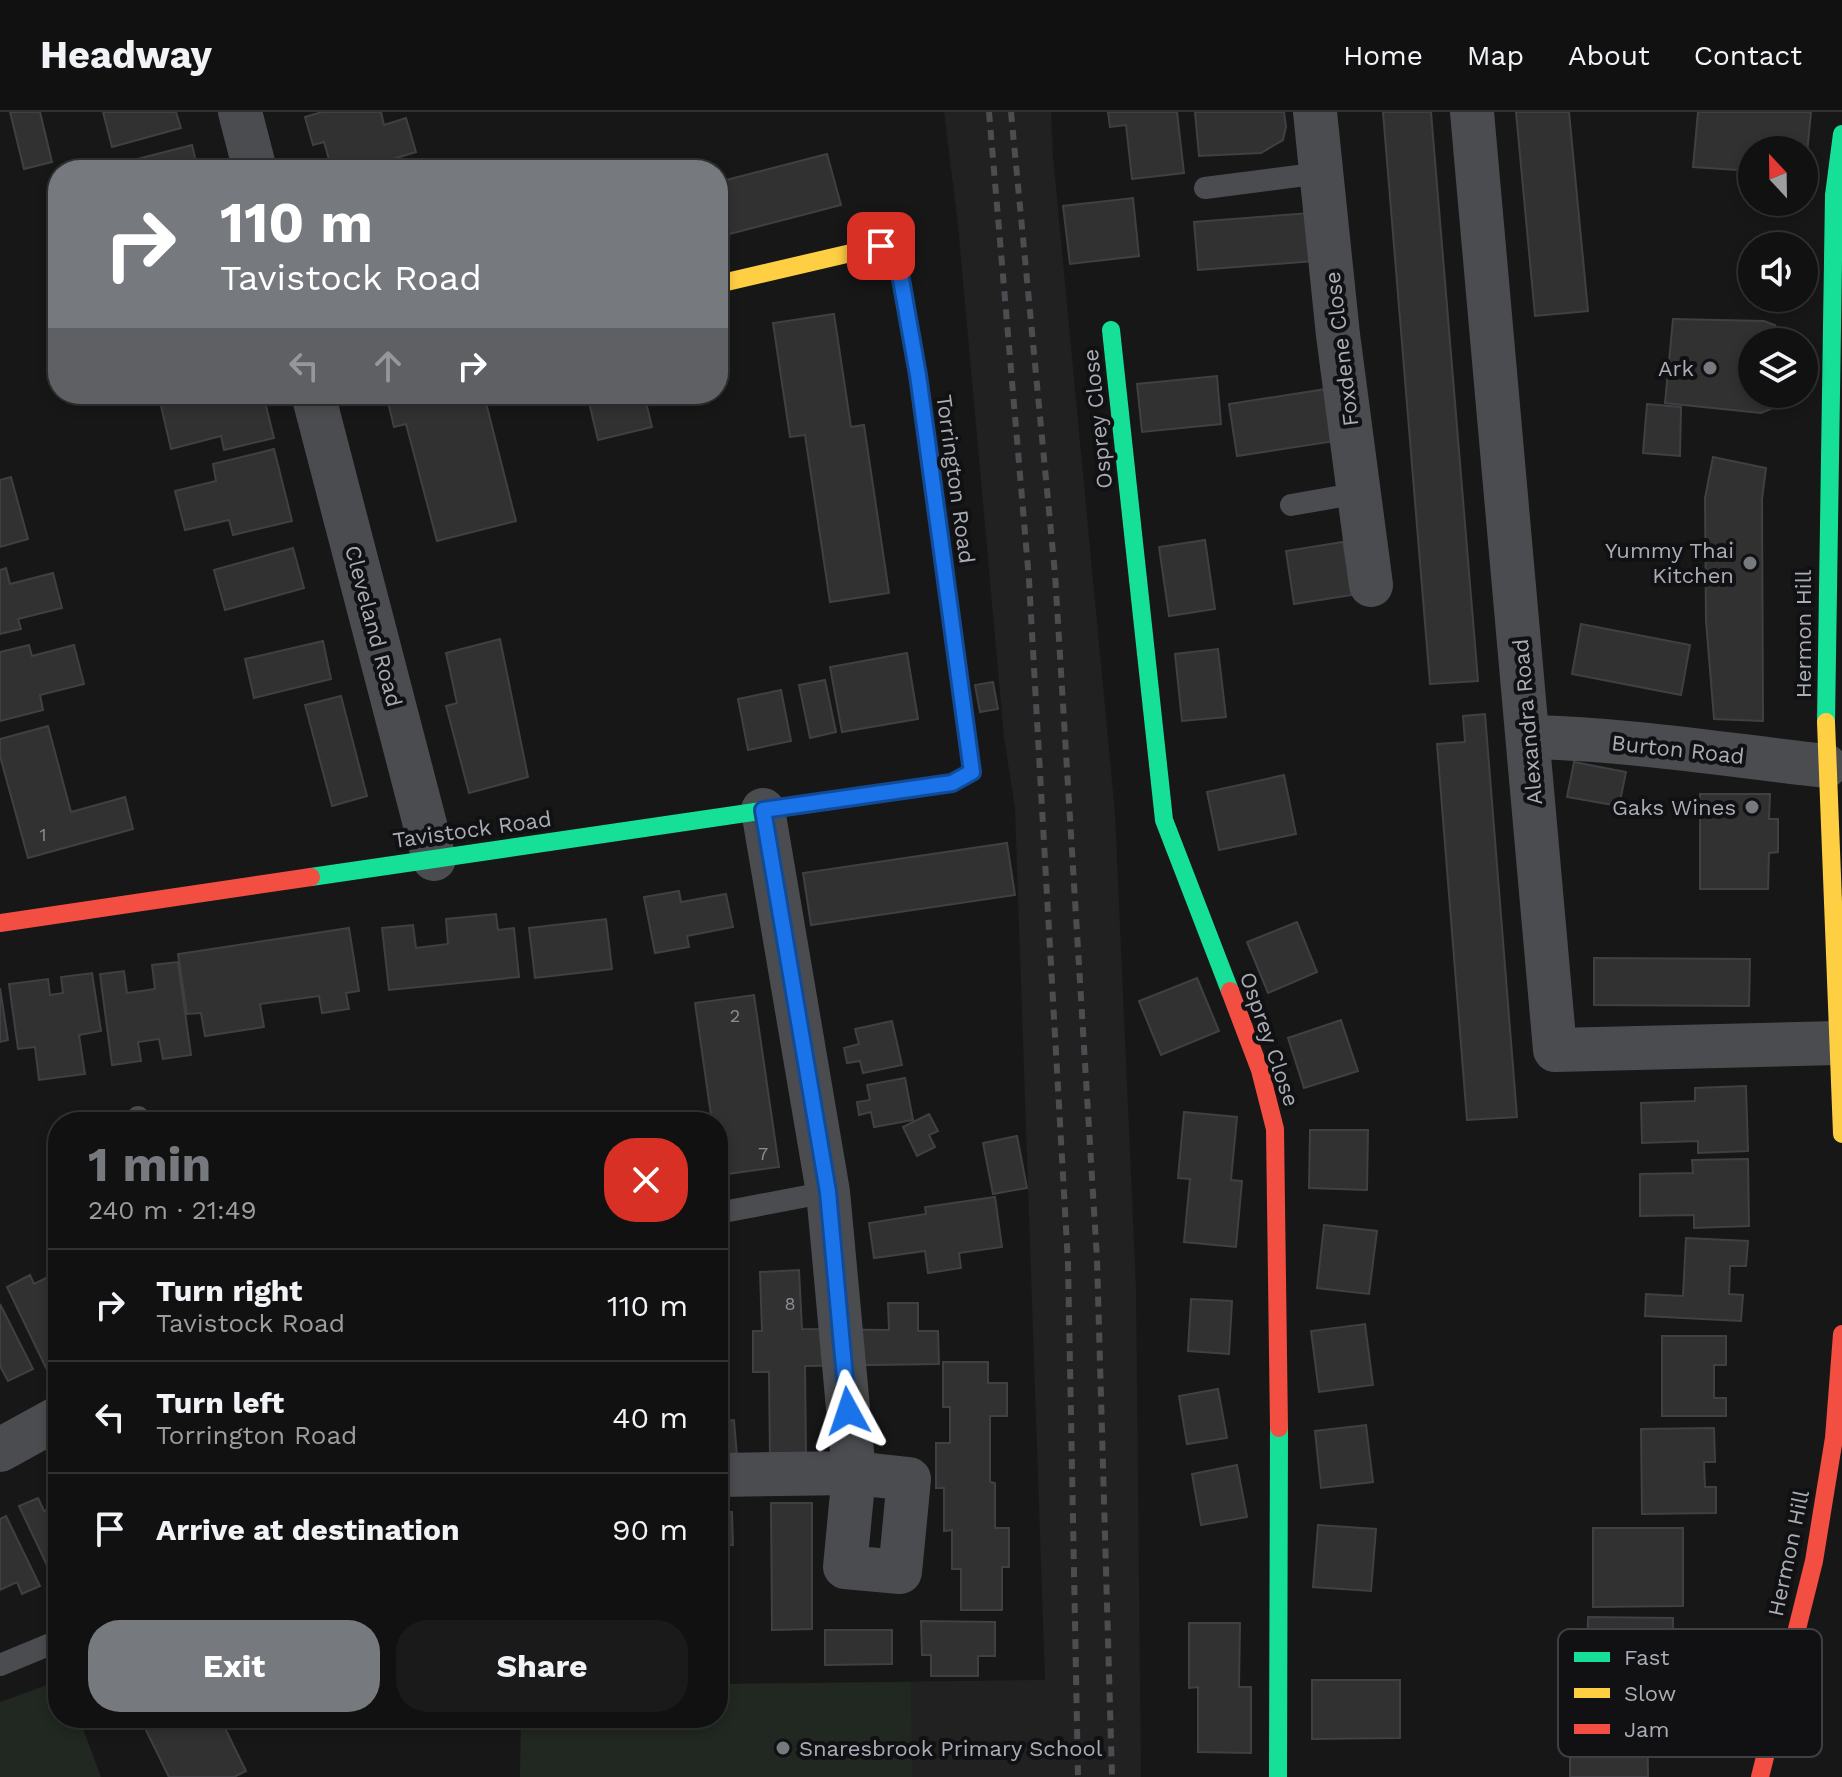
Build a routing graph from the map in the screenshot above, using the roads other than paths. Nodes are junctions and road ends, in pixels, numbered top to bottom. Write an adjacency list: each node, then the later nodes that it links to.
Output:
1 (240, 112): 5 (street)
2 (1315, 112): 6 (street, Foxdene Close)
3 (1472, 112): 15 (street, Alexandra Road)
4 (1842, 134): 14 (street, Hermon Hill)
5 (252, 160)
6 (1321, 173): 7 (lane); 11 (street, Foxdene Close)
7 (1205, 188)
8 (728, 282): 17 (street, Torrington Road)
9 (1111, 330): 33 (street, Osprey Close)
10 (316, 404): 19 (street, Cleveland Road)
11 (1359, 493): 12 (lane); 13 (street, Foxdene Close)
12 (1291, 505)
13 (1371, 585)
14 (1834, 595): 16 (street, Hermon Hill)
15 (1529, 737): 16 (street, Burton Road); 21 (street, Alexandra Road)
16 (1826, 766): 21 (street, Hermon Hill)
17 (952, 783): 18 (street, Tavistock Road)
18 (763, 810): 19 (street, Tavistock Road); 23 (street)
19 (434, 859): 20 (street, Tavistock Road)
20 (0, 923)
21 (1837, 1043): 22 (street, Hermon Hill)
22 (1842, 1134)
23 (828, 1192): 24 (lane); 28 (street)
24 (728, 1211)
25 (1842, 1334): 29 (street, Hermon Hill)
26 (48, 1424): 27 (street)
27 (0, 1450)
28 (728, 1475)
29 (1797, 1629)
30 (48, 1645): 31 (lane)
31 (0, 1665)
32 (1765, 1757): 34 (street, Hermon Hill)
33 (1278, 1777)
34 (1760, 1777)

